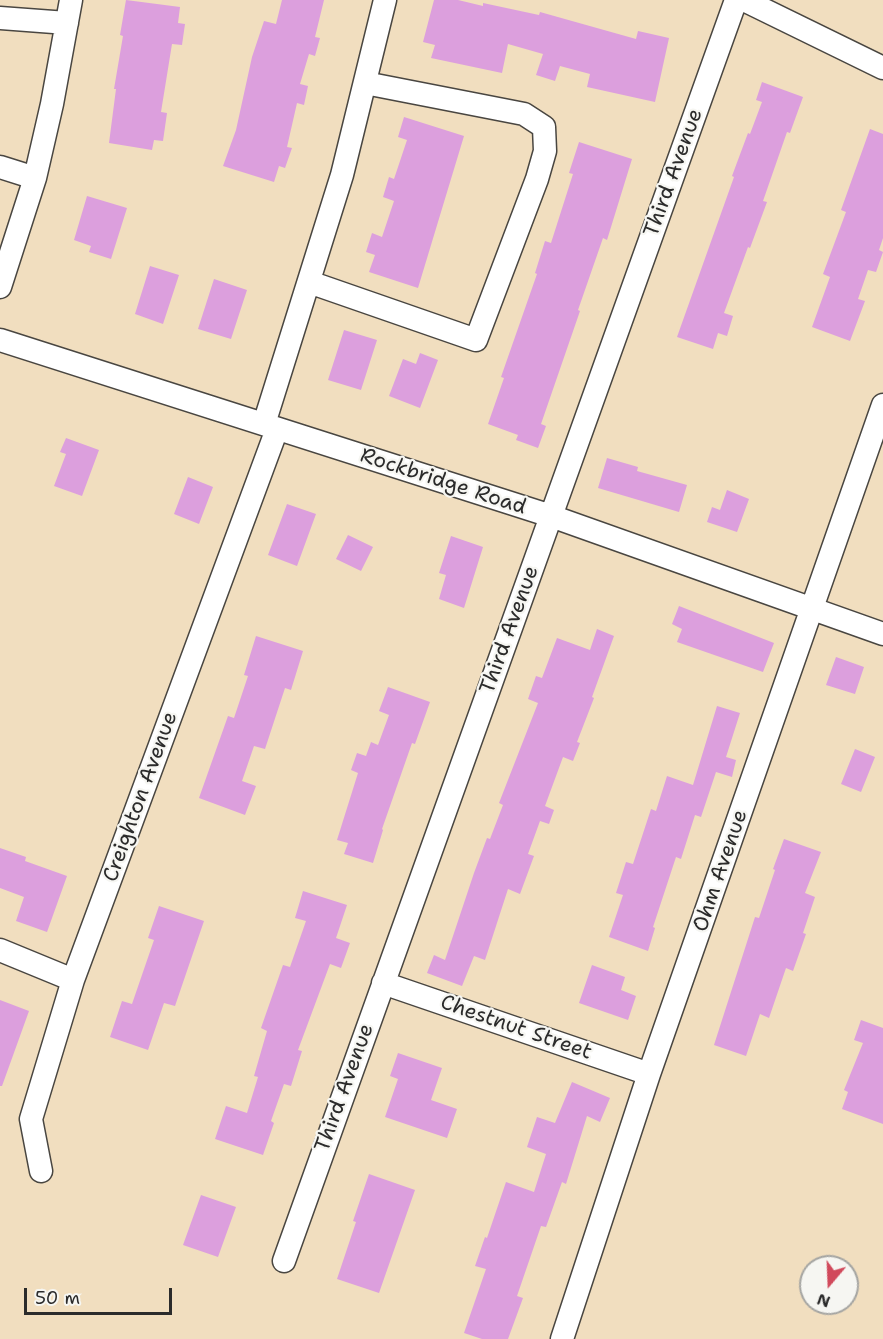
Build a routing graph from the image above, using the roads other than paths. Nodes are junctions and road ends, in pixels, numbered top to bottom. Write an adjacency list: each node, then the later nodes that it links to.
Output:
1 (71, 0): 6 (street)
2 (385, 0): 8 (street, Creighton Avenue)
3 (736, 0): 16 (street, Third Avenue)
4 (744, 0): 7 (street)
5 (0, 18): 6 (street)
6 (67, 23): 10 (street)
7 (883, 68)
8 (364, 83): 11 (street, Creighton Avenue); 11 (street)
9 (0, 167): 10 (street)
10 (35, 178): 12 (street)
11 (309, 282): 15 (street, Creighton Avenue)
12 (0, 287)
13 (0, 340): 15 (street, Rockbridge Road)
14 (883, 405): 17 (street, Ohm Avenue)
15 (271, 427): 16 (street, Rockbridge Road); 20 (street, Creighton Avenue)
16 (551, 516): 17 (street, Rockbridge Road); 21 (street, Third Avenue)
17 (813, 609): 18 (street, Rockbridge Road); 22 (street, Ohm Avenue)
18 (883, 634)
19 (0, 950): 20 (street)
20 (73, 980): 23 (street, Creighton Avenue)
21 (383, 983): 22 (street, Chestnut Street); 24 (street, Third Avenue)
22 (649, 1074): 25 (street, Ohm Avenue)
23 (41, 1171)
24 (284, 1261)
25 (562, 1339)

